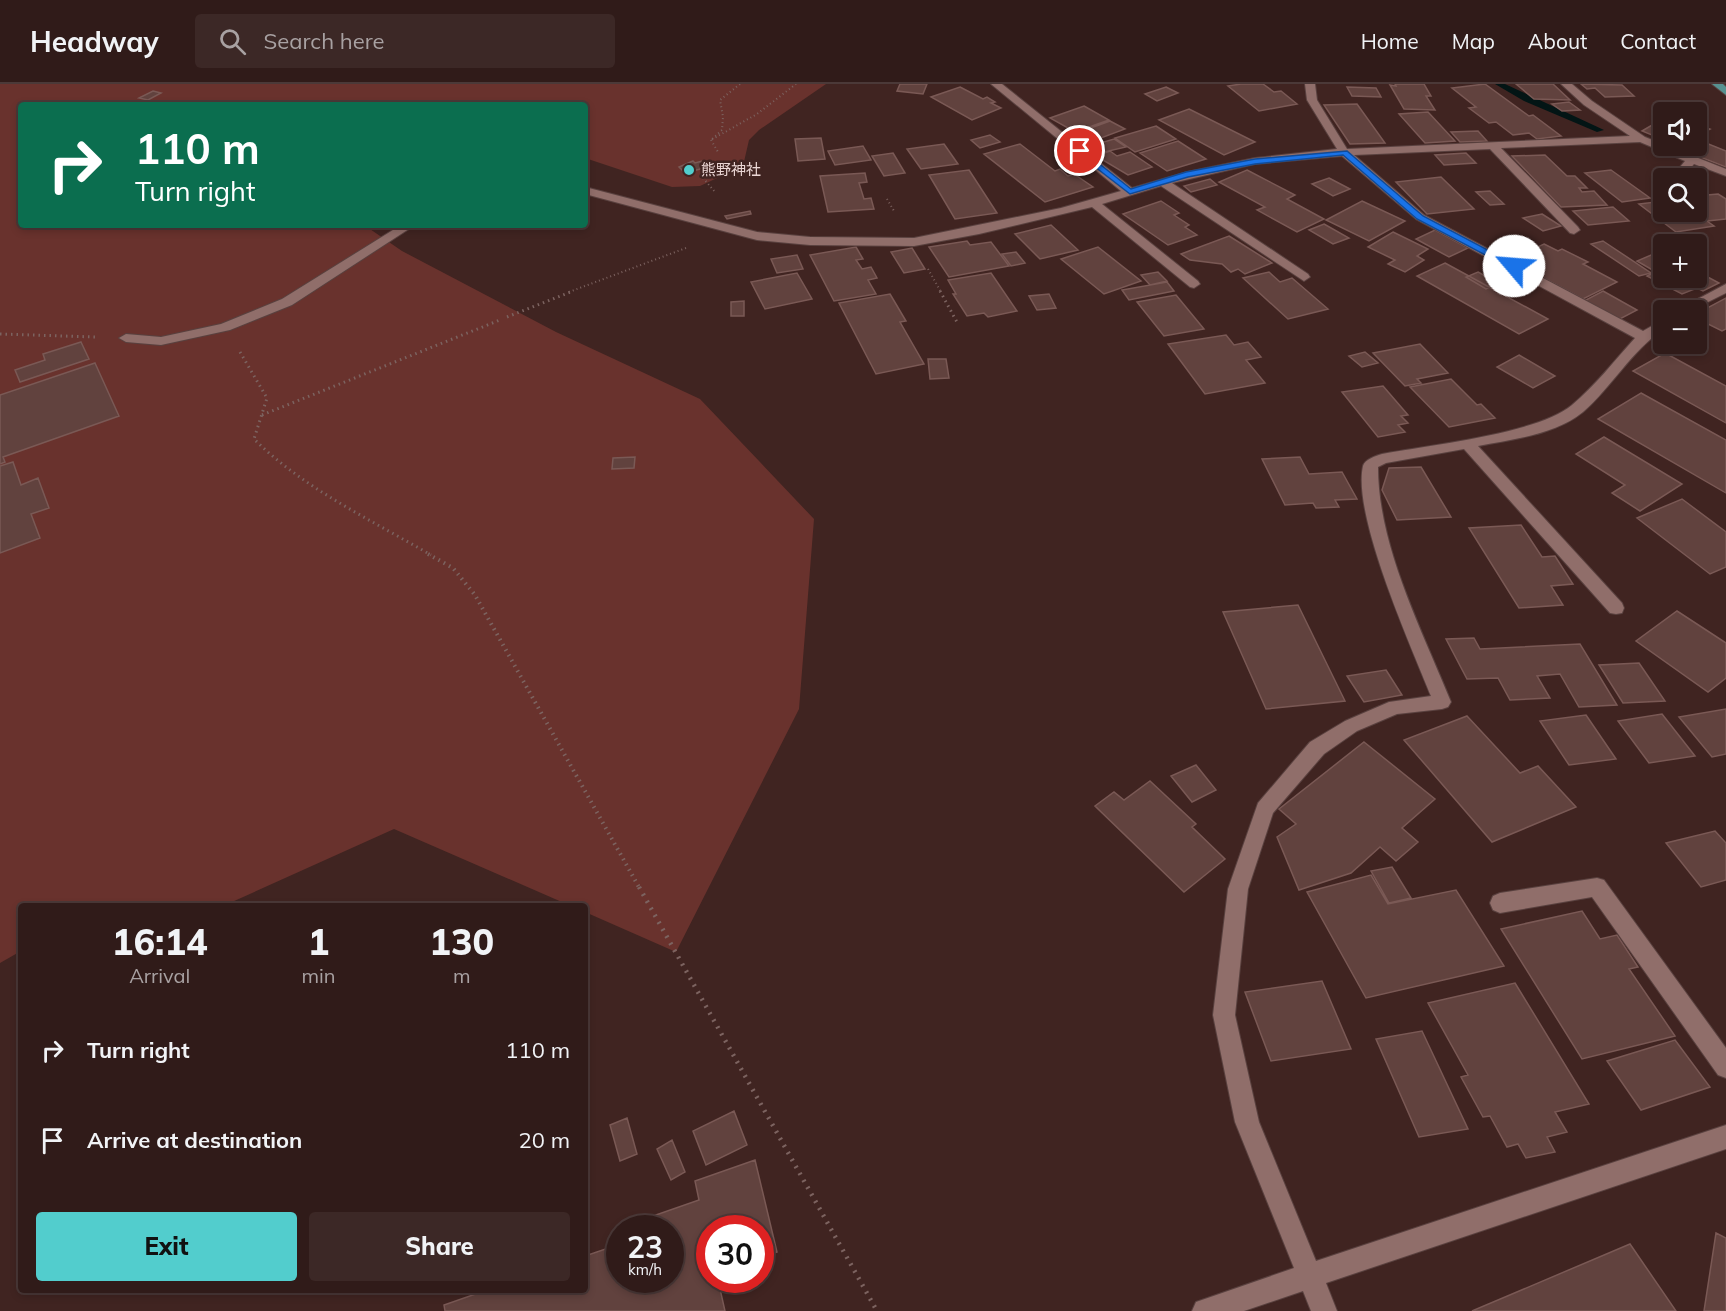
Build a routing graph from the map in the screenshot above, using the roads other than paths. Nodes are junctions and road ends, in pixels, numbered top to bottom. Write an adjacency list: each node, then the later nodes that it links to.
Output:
1 (996, 84): 14 (street)
2 (1310, 84): 8 (street)
3 (1566, 84): 6 (street)
4 (1717, 84): 5 (main road)
5 (1726, 92)
6 (1641, 139): 7 (street); 9 (street)
7 (1493, 146): 8 (street); 17 (street)
8 (1344, 152): 12 (street); 23 (street)
9 (1692, 160): 10 (street); 11 (street)
10 (1685, 168)
11 (1726, 174)
12 (1163, 182): 14 (street); 18 (street)
13 (588, 191): 15 (street)
14 (1130, 192): 15 (street)
15 (1093, 202): 19 (street)
16 (404, 228): 24 (street)
17 (1574, 230)
18 (1304, 276)
19 (1194, 284)
20 (1726, 288): 21 (street)
21 (1703, 300)
22 (1653, 330): 23 (street)
23 (1643, 337): 25 (street)
24 (126, 338)
25 (1467, 443): 26 (street); 30 (street)
26 (1616, 608)
27 (1500, 903): 28 (street)
28 (1726, 1067)
29 (1726, 1137): 30 (street)
30 (1309, 1275): 31 (street); 32 (street)
31 (1205, 1311)
32 (1324, 1311)

